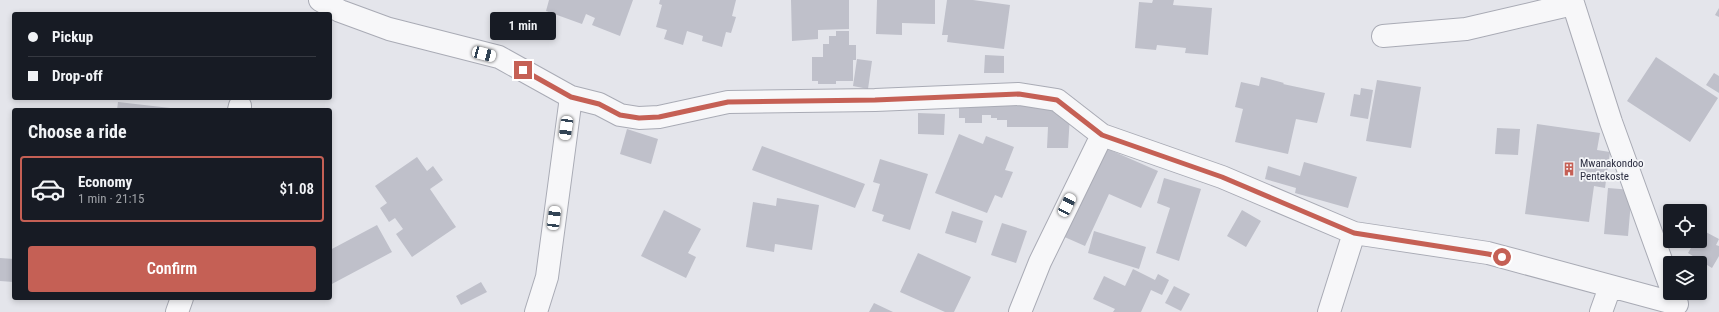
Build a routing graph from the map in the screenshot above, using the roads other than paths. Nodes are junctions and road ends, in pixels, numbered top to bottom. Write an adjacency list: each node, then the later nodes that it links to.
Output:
1 (320, 0): 4 (street)
2 (1573, 2): 3 (street); 7 (street)
3 (1383, 36)
4 (571, 97): 5 (street); 12 (street)
5 (1102, 135): 6 (street); 13 (street)
6 (1354, 233): 8 (street); 14 (street)
7 (1663, 265)
8 (1610, 287): 9 (street); 15 (street)
9 (1663, 296)
10 (181, 300): 11 (street)
11 (177, 312)
12 (536, 312)
13 (1020, 312)
14 (1329, 312)
15 (1601, 312)

